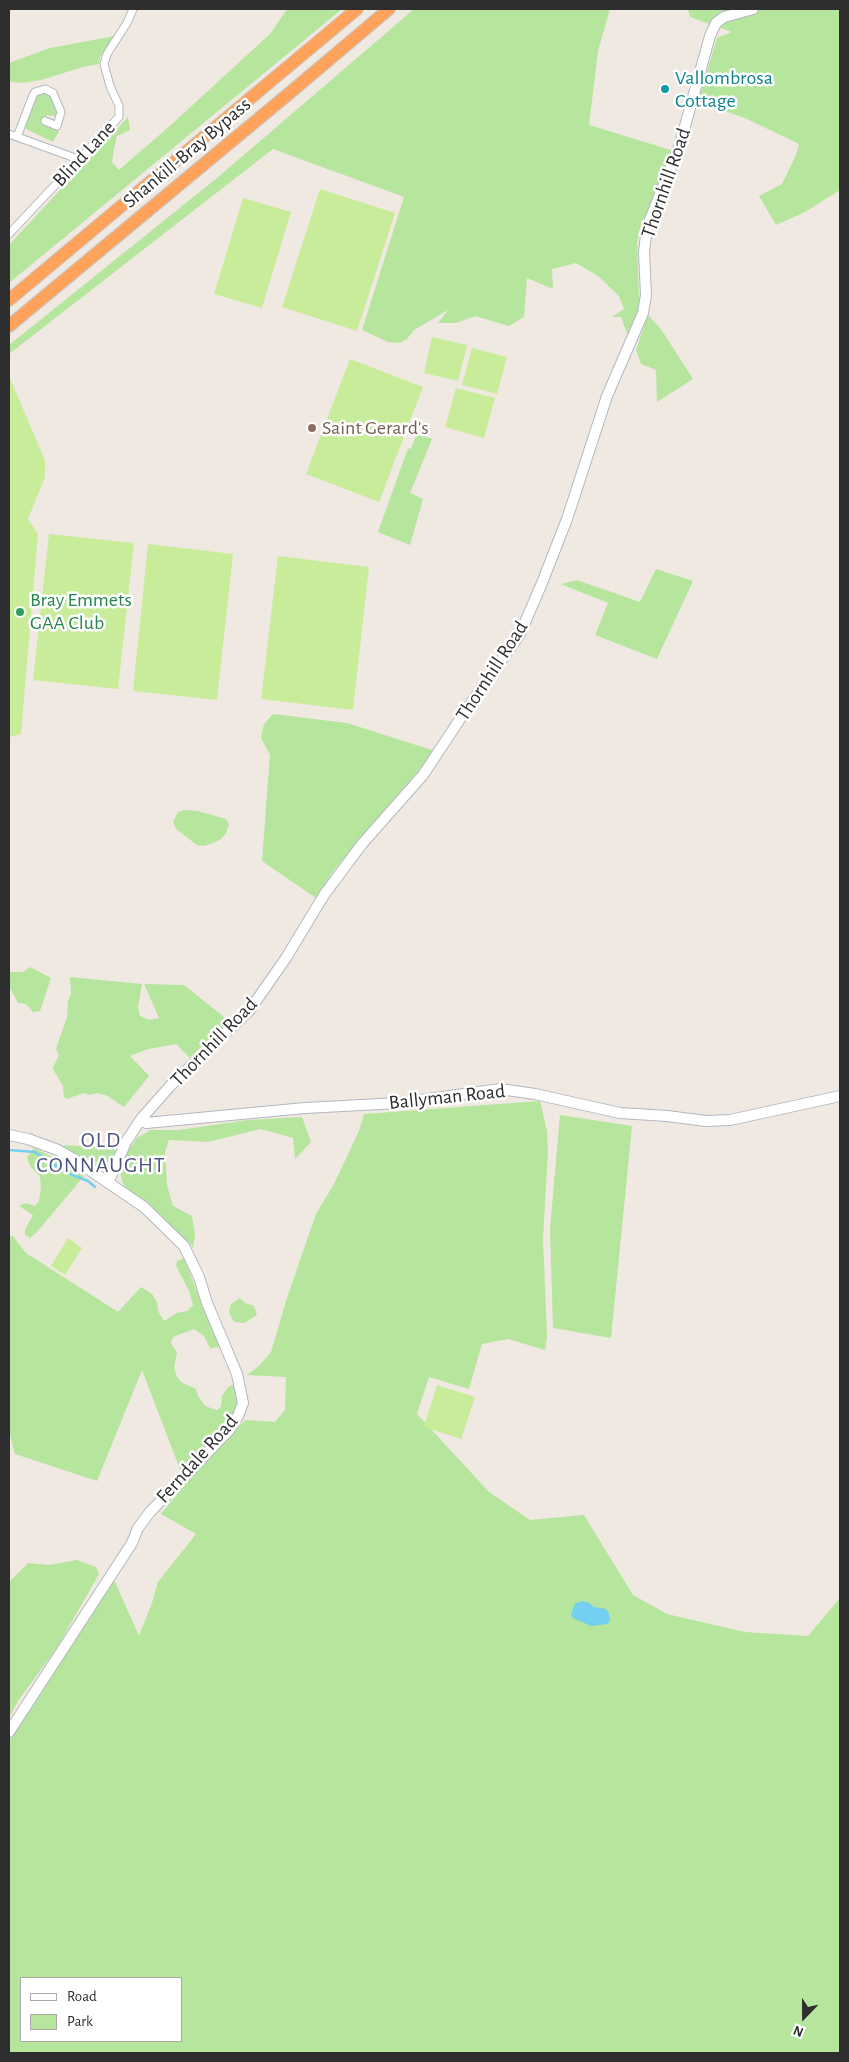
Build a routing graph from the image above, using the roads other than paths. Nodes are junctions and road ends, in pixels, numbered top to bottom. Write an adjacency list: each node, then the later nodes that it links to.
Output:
1 (133, 9): 8 (street, Blind Lane)
2 (357, 9): 10 (highway, Shankill-Bray Bypass)
3 (389, 9): 11 (highway, Shankill-Bray Bypass)
4 (753, 9): 13 (street, Thornhill Road)
5 (45, 121): 7 (street)
6 (9, 134): 7 (street)
7 (17, 137): 8 (street)
8 (78, 159): 9 (street, Blind Lane)
9 (9, 234)
10 (9, 300)
11 (9, 326)
12 (840, 1096): 13 (street, Ballyman Road)
13 (141, 1119): 15 (street, Thornhill Road)
14 (9, 1134): 15 (street, Ferndale Road)
15 (108, 1183): 16 (street, Ferndale Road)
16 (9, 1732)

